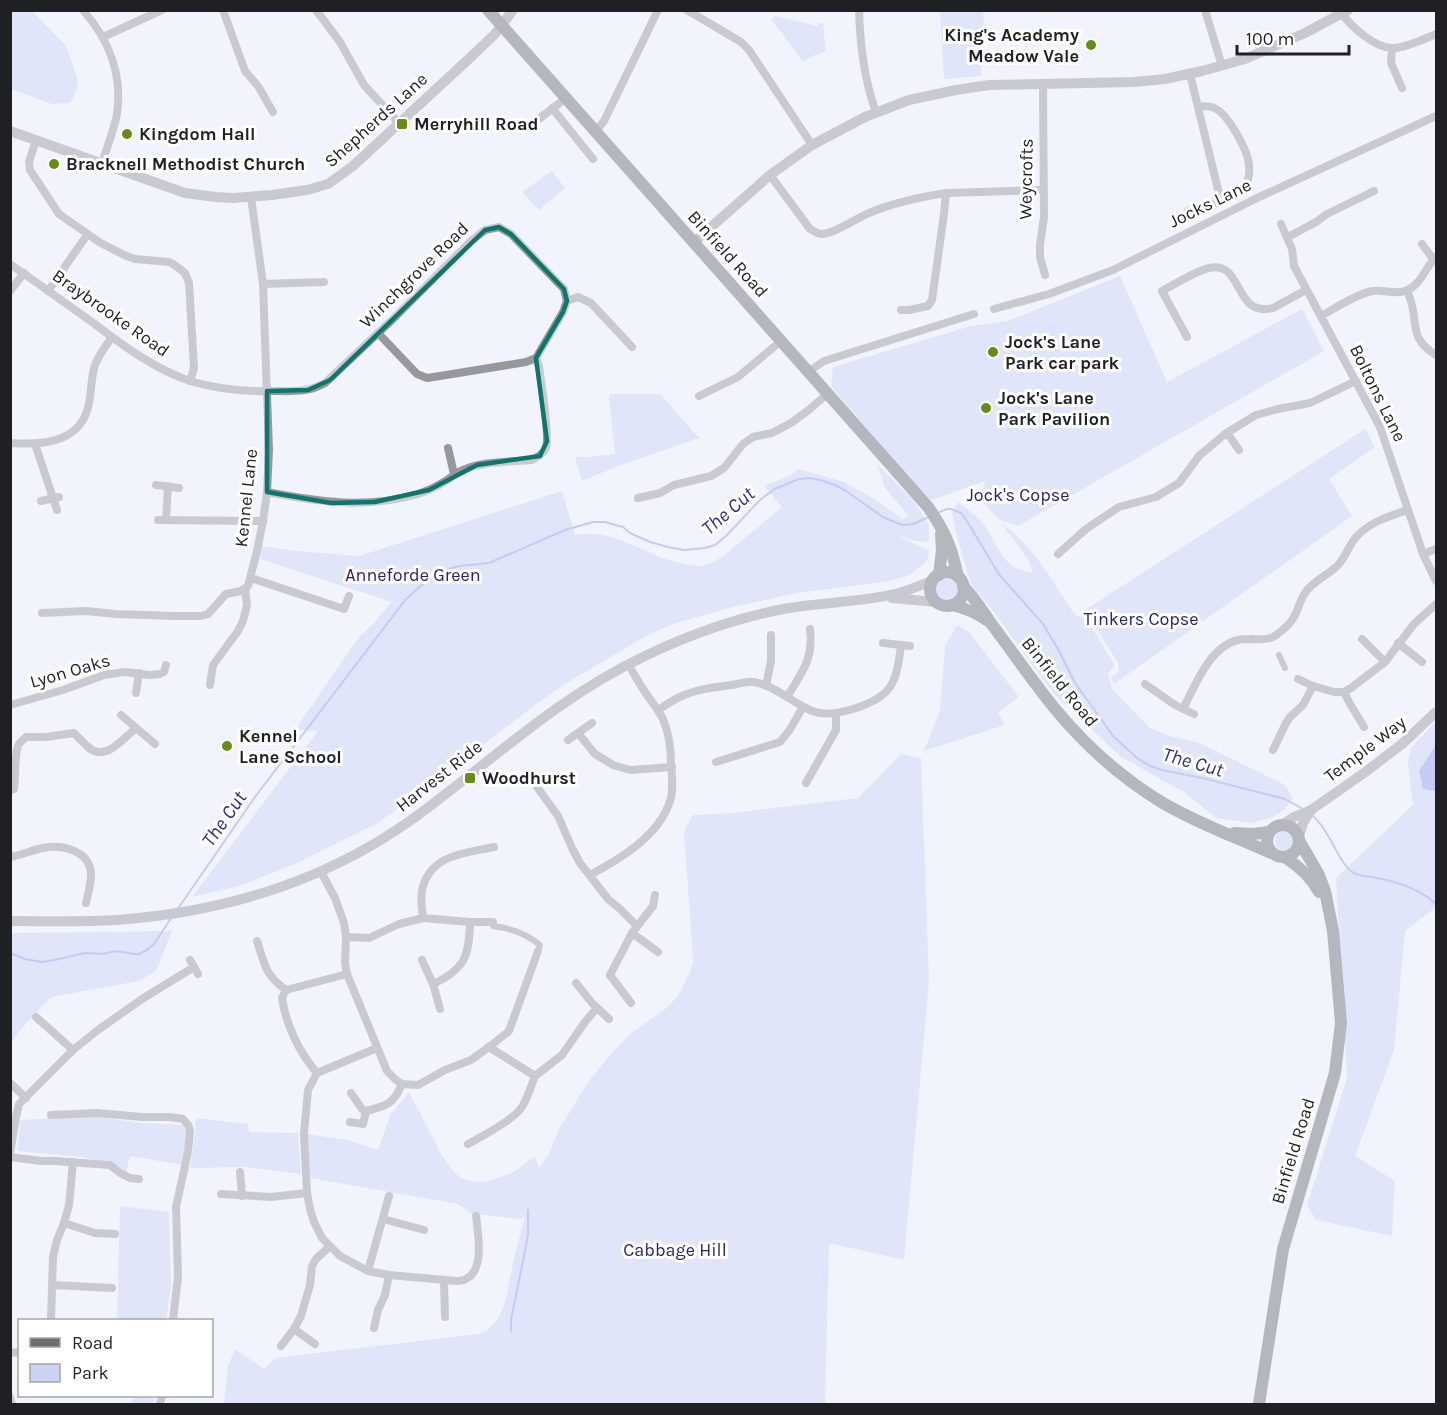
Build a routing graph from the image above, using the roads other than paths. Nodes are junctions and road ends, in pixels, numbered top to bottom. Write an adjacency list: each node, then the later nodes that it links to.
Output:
1 (83, 10): 14 (street)
2 (162, 10): 14 (street)
3 (223, 10): 23 (street)
4 (316, 10): 26 (street)
5 (488, 10): 12 (main road, Binfield Road)
6 (513, 10): 12 (street, Shepherds Lane)
7 (658, 10): 29 (street)
8 (687, 10): 31 (street)
9 (859, 10): 24 (street)
10 (1205, 10): 16 (street)
11 (1345, 12): 15 (street); 16 (street)
12 (502, 26): 20 (main road, Binfield Road); 26 (street, Shepherds Lane)
13 (1437, 34): 15 (street)
14 (103, 37): 33 (street)
15 (1392, 48): 19 (street)
16 (1222, 66): 17 (street)
17 (1190, 74): 18 (street); 21 (street)
18 (1043, 84): 24 (street); 35 (street, Weycrofts)
19 (1402, 88)
20 (565, 99): 22 (street); 29 (main road, Binfield Road)
21 (1198, 106): 39 (street); 39 (street)
22 (552, 108): 27 (street); 32 (street)
23 (273, 112)
24 (876, 112): 31 (street)
25 (1437, 116): 57 (street, Jocks Lane)
26 (399, 123): 38 (street, Shepherds Lane)
27 (531, 125)
28 (10, 131): 30 (street, Shepherds Lane)
29 (595, 132): 44 (main road, Binfield Road)
30 (36, 140): 33 (street, Shepherds Lane); 42 (street)
31 (812, 145): 34 (street)
32 (593, 159)
33 (102, 163): 38 (street, Shepherds Lane)
34 (770, 175): 37 (street); 44 (street)
35 (1043, 190): 37 (street); 49 (street, Weycrofts)
36 (1374, 191): 43 (street)
37 (946, 193): 58 (street)
38 (251, 197): 51 (street, Kennel Lane)
39 (1221, 202): 40 (street)
40 (1187, 211)
41 (1281, 224): 43 (street, Boltons Lane)
42 (87, 235): 54 (street); 69 (street)
43 (1288, 237): 52 (street, Boltons Lane)
44 (693, 243): 64 (main road, Binfield Road)
45 (1422, 244): 46 (street)
46 (1435, 258): 55 (street)
47 (10, 264): 48 (street, Braybrooke Road)
48 (24, 273): 53 (street); 54 (street, Braybrooke Road)
49 (1045, 275)
50 (324, 282): 51 (street)
51 (262, 284): 71 (street, Kennel Lane)
52 (1306, 290): 60 (street, Boltons Lane); 63 (street)
53 (10, 291)
54 (48, 291): 62 (street, Braybrooke Road)
55 (1407, 291): 60 (street); 66 (street)
56 (567, 301): 61 (street, Winchgrove Road); 65 (street); 67 (street)
57 (994, 309)
58 (902, 310)
59 (974, 314): 68 (street)
60 (1321, 316): 70 (street, Boltons Lane)
61 (378, 333): 67 (street); 71 (street, Winchgrove Road)
62 (112, 337): 69 (street, Braybrooke Road); 76 (street)
63 (1187, 337)
64 (781, 341): 68 (main road, Binfield Road); 73 (street)
65 (632, 347)
66 (1437, 355)
67 (536, 358): 79 (street)
68 (808, 372): 72 (main road, Binfield Road)
69 (190, 381): 71 (street, Braybrooke Road)
70 (1356, 381): 74 (street); 88 (street, Boltons Lane)
71 (267, 392): 83 (street, Kennel Lane)
72 (827, 394): 85 (street); 90 (main road, Binfield Road)
73 (699, 396)
74 (1227, 433): 78 (street); 92 (street)
75 (10, 443): 76 (street)
76 (35, 444): 84 (street)
77 (448, 448): 79 (street)
78 (1239, 450)
79 (454, 474): 83 (street)
80 (156, 485): 81 (street)
81 (168, 486): 82 (street); 89 (street)
82 (179, 488)
83 (267, 492): 89 (street, Kennel Lane)
84 (56, 497): 86 (street); 87 (street)
85 (638, 498)
86 (41, 501)
87 (57, 510)
88 (1408, 510): 93 (street, Boltons Lane); 128 (street)
89 (263, 521): 94 (street, Kennel Lane)
90 (940, 523): 95 (main road); 96 (main road, Binfield Road)
91 (1437, 549): 93 (street)
92 (1058, 554)
93 (1423, 554): 97 (street, Boltons Lane)
94 (251, 578): 98 (street, Kennel Lane); 99 (street)
95 (936, 578): 96 (main road); 100 (street, Harvest Ride); 101 (main road)
96 (960, 581): 103 (main road); 105 (main road, Binfield Road)
97 (1437, 581)
98 (246, 589): 104 (street); 120 (street, Kennel Lane)
99 (350, 596)
100 (868, 598): 101 (street, Harvest Ride); 114 (street, Harvest Ride)
101 (936, 602): 103 (main road)
102 (1437, 604): 109 (street)
103 (952, 605): 105 (main road, Binfield Road)
104 (42, 613)
105 (991, 624): 149 (main road, Binfield Road)
106 (810, 629): 125 (street)
107 (771, 635): 121 (street)
108 (1362, 639): 112 (street)
109 (1398, 643): 112 (street); 113 (street)
110 (883, 644): 131 (street)
111 (1280, 655): 116 (street)
112 (1385, 662): 123 (street)
113 (1422, 662)
114 (628, 664): 129 (street); 155 (street, Harvest Ride)
115 (166, 665): 117 (street, Lyon Oaks)
116 (1285, 668)
117 (139, 673): 124 (street, Lyon Oaks); 126 (street, Lyon Oaks)
118 (1298, 679): 122 (street)
119 (1145, 684): 128 (street)
120 (210, 685)
121 (766, 686): 125 (street); 129 (street)
122 (1313, 686): 123 (street); 140 (street)
123 (1344, 692): 135 (street)
124 (136, 693)
125 (787, 696): 127 (street)
126 (10, 705)
127 (803, 707): 131 (street); 141 (street)
128 (1183, 709): 132 (street)
129 (658, 710): 142 (street)
130 (1437, 712): 146 (street, Temple Way)
131 (836, 713): 144 (street)
132 (1194, 714)
133 (121, 715): 136 (street)
134 (592, 723): 137 (street)
135 (1364, 727)
136 (136, 728): 139 (street); 145 (street)
137 (578, 733): 138 (street); 142 (street)
138 (567, 740)
139 (155, 744)
140 (1273, 750)
141 (716, 762)
142 (672, 767): 156 (street)
143 (532, 780): 156 (street)
144 (806, 783)
145 (10, 790)
146 (1301, 818): 147 (street, Temple Way); 150 (street)
147 (1282, 825): 148 (main road); 150 (main road)
148 (1269, 832): 149 (main road, Binfield Road); 152 (main road)
149 (1227, 833): 152 (main road, Binfield Road)
150 (1299, 839): 154 (main road); 159 (main road, Binfield Road)
151 (494, 847): 160 (street)
152 (1271, 853): 154 (main road)
153 (10, 857): 158 (street)
154 (1286, 858): 159 (main road, Binfield Road)
155 (321, 872): 161 (street, Harvest Ride); 165 (street)
156 (590, 875): 164 (street)
157 (656, 895): 164 (street)
158 (86, 903)
159 (1328, 906): 222 (main road, Binfield Road)
160 (423, 918): 162 (street); 165 (street)
161 (10, 921)
162 (470, 922): 163 (street); 173 (street)
163 (493, 922): 167 (street)
164 (634, 929): 168 (street); 175 (street)
165 (346, 937): 171 (street)
166 (257, 941): 174 (street)
167 (538, 951): 180 (street)
168 (658, 952)
169 (422, 960): 173 (street)
170 (194, 967): 182 (street)
171 (348, 974): 174 (street); 181 (street)
172 (576, 983): 176 (street)
173 (433, 984): 177 (street)
174 (286, 990): 183 (street)
175 (631, 1003)
176 (597, 1008): 179 (street); 184 (street)
177 (440, 1009)
178 (36, 1017): 182 (street)
179 (609, 1019)
180 (489, 1047): 184 (street); 186 (street)
181 (377, 1048): 183 (street); 186 (street)
182 (73, 1050): 188 (street)
183 (317, 1073): 198 (street)
184 (536, 1076): 192 (street)
185 (10, 1083): 188 (street)
186 (402, 1084): 189 (street)
187 (351, 1093): 189 (street)
188 (26, 1098): 193 (street)
189 (366, 1111): 191 (street)
190 (51, 1115): 215 (street)
191 (350, 1122)
192 (468, 1144)
193 (10, 1153)
194 (10, 1157): 195 (street)
195 (73, 1162): 197 (street); 204 (street)
196 (240, 1172): 200 (street)
197 (139, 1179)
198 (307, 1193): 200 (street); 207 (street)
199 (221, 1194): 200 (street)
200 (242, 1196)
201 (389, 1196): 203 (street)
202 (476, 1216): 210 (street)
203 (383, 1219): 205 (street); 208 (street)
204 (64, 1223): 206 (street); 211 (street)
205 (424, 1230)
206 (115, 1234)
207 (329, 1247): 208 (street); 217 (street)
208 (368, 1271): 209 (street)
209 (389, 1275): 210 (street); 216 (street)
210 (444, 1281): 213 (street)
211 (53, 1285): 212 (street); 214 (street)
212 (112, 1288)
213 (445, 1317)
214 (51, 1319)
215 (173, 1319)
216 (374, 1328)
217 (294, 1329): 218 (street); 219 (street)
218 (315, 1344)
219 (281, 1346)
220 (10, 1397): 221 (street)
221 (12, 1404)
222 (1259, 1404)

